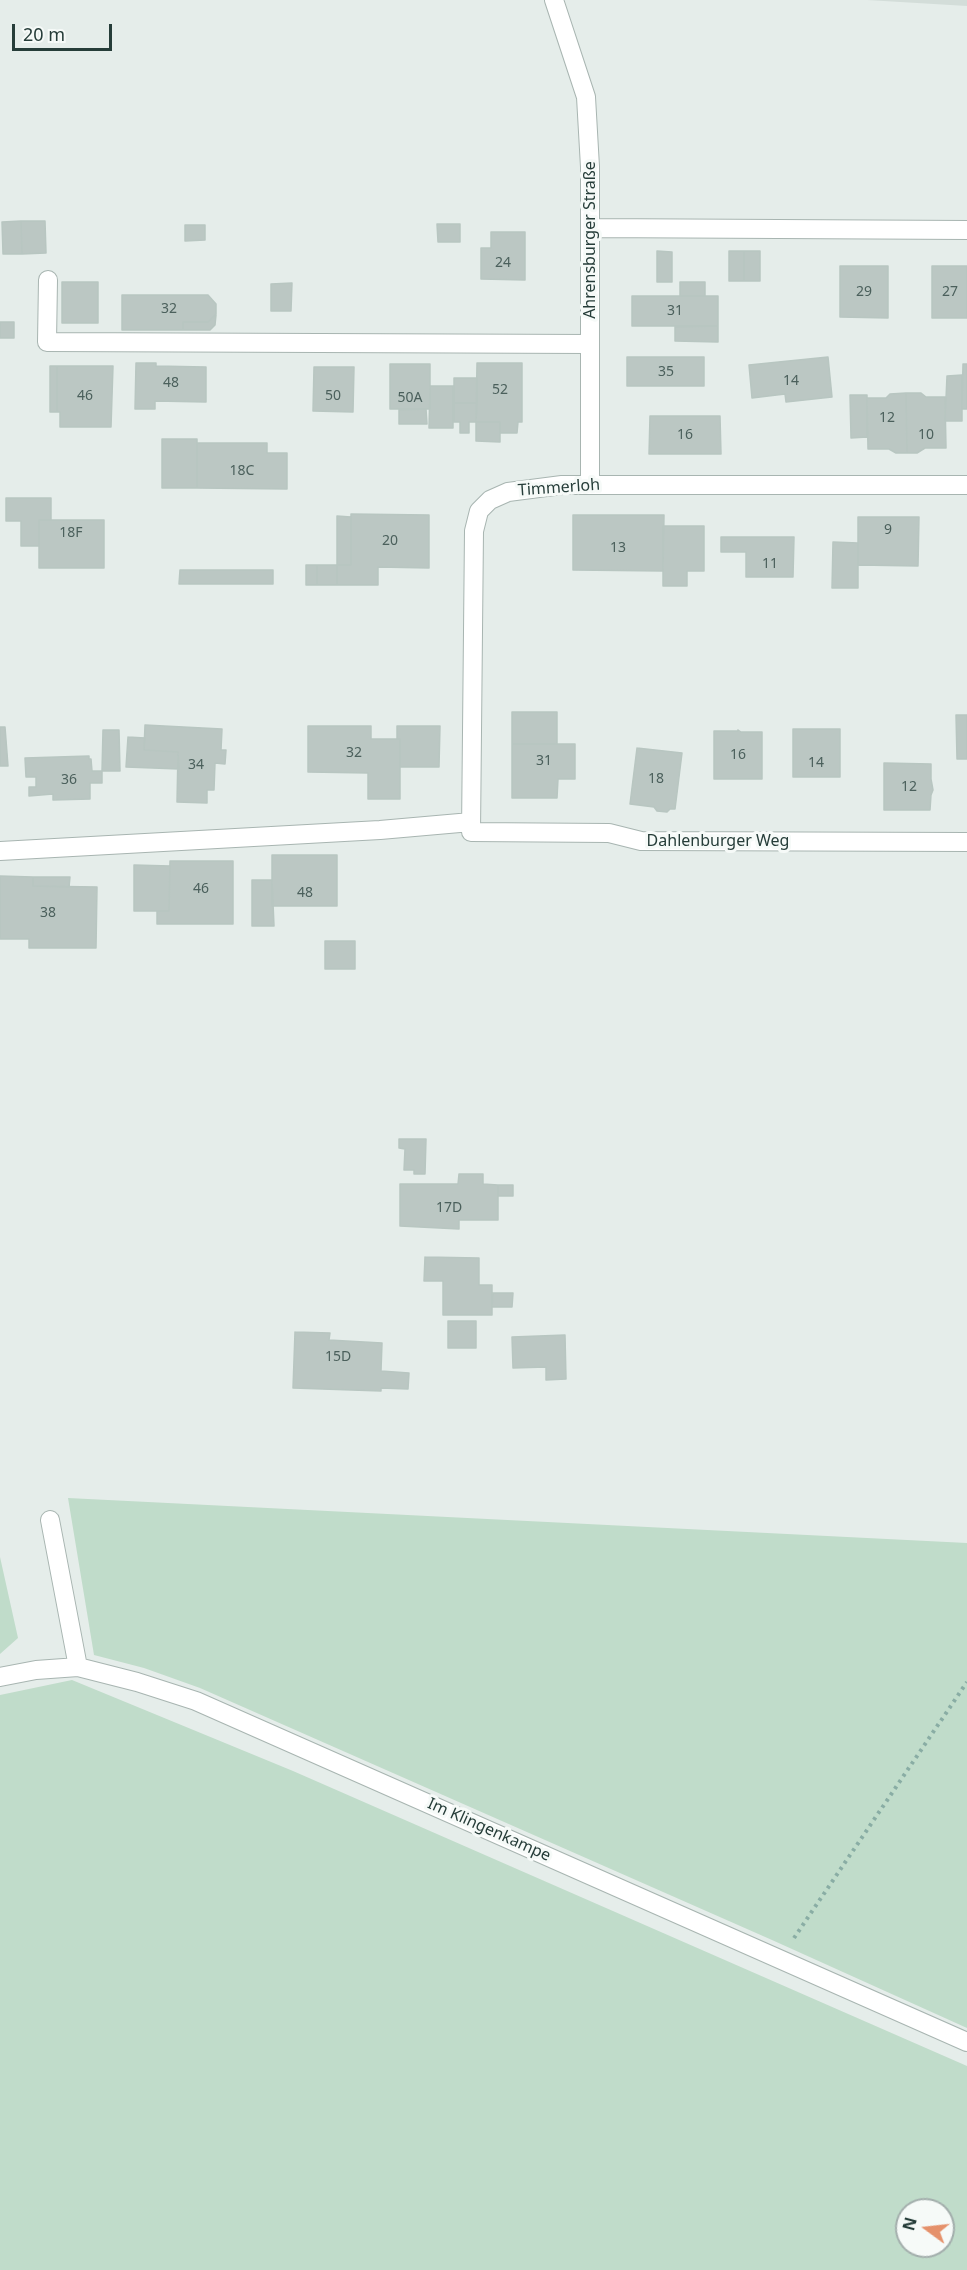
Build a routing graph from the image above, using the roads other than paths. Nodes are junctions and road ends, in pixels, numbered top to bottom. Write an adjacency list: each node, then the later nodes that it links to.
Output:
1 (554, 0): 2 (street, Ahrensburger Straße)
2 (590, 228): 3 (street); 5 (street, Ahrensburger Straße)
3 (967, 230)
4 (48, 280): 5 (street)
5 (590, 344): 6 (street, Ahrensburger Straße)
6 (590, 484): 7 (street, Timmerloh); 8 (street, Timmerloh)
7 (967, 485)
8 (471, 827): 9 (street, Dahlenburger Weg); 10 (street, Dahlenburger Weg)
9 (967, 842)
10 (0, 851)
11 (50, 1521): 12 (street)
12 (78, 1667): 13 (street, Im Klingenkampe); 14 (street, Im Klingenkampe)
13 (0, 1677)
14 (967, 2042)

